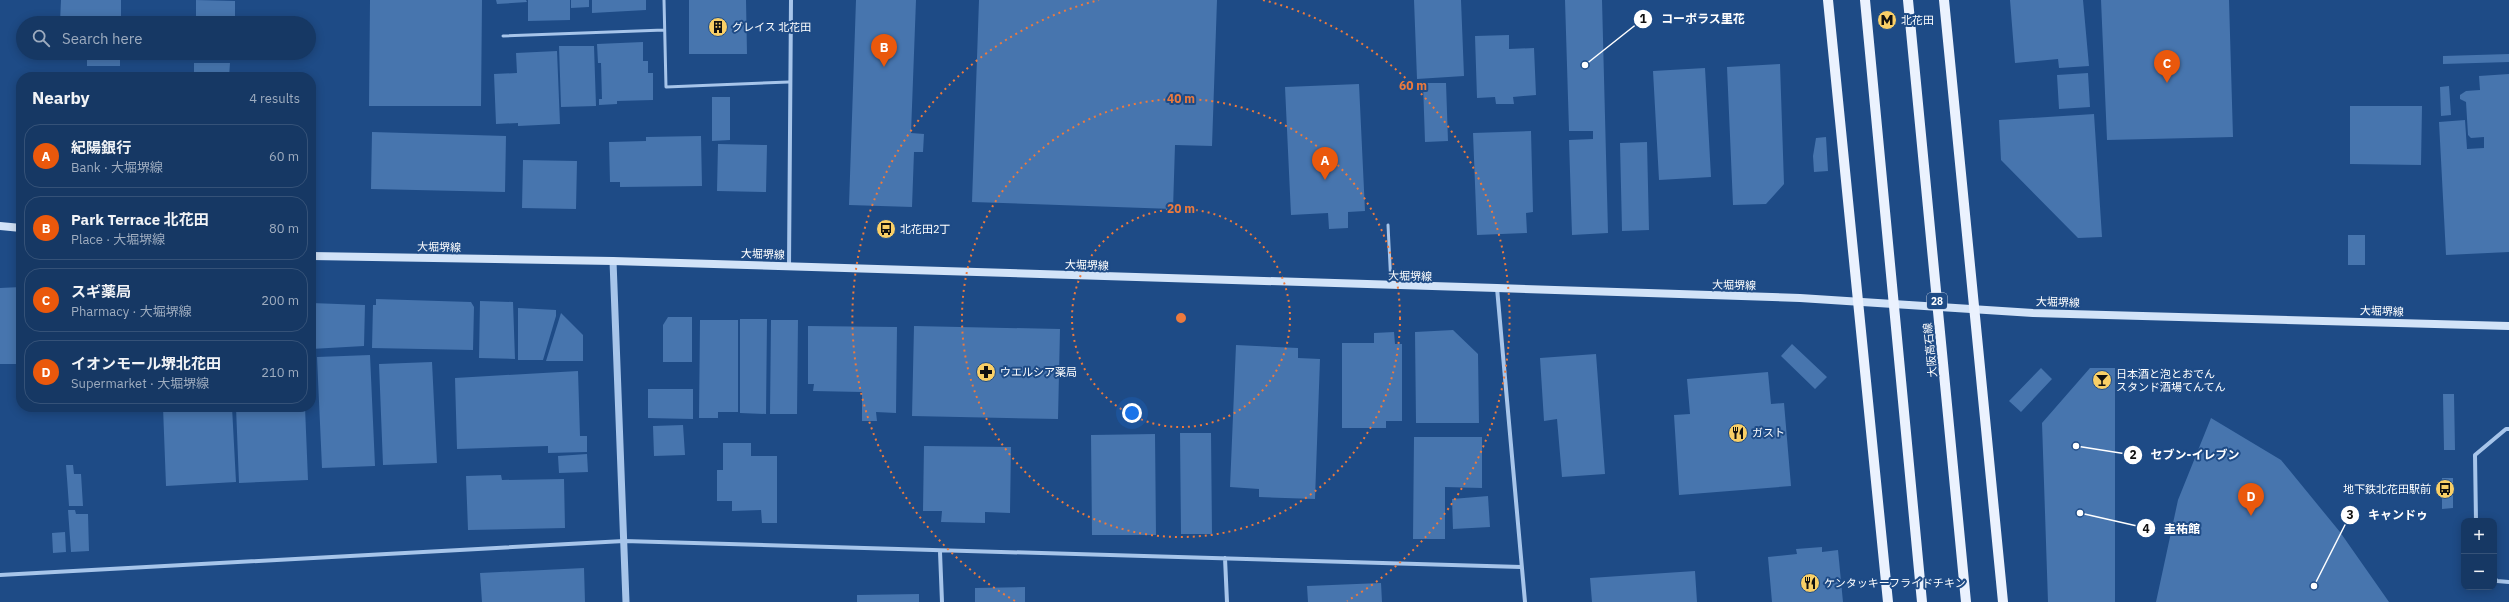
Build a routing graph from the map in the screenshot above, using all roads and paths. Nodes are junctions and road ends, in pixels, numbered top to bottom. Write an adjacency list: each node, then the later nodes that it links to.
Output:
1 (664, 0): 7 (lane)
2 (791, 0): 9 (street)
3 (1828, 0): 18 (main road)
4 (1865, 0): 35 (main road)
5 (1908, 0): 36 (main road, 大阪高石線 / 28)
6 (1944, 0): 19 (main road)
7 (664, 30): 8 (lane); 9 (lane)
8 (503, 36)
9 (789, 82): 15 (street)
10 (1388, 225): 16 (lane)
11 (0, 226): 12 (main road)
12 (16, 228)
13 (316, 256): 14 (main road, 大堀堺線)
14 (613, 261): 15 (main road, 大堀堺線); 23 (street)
15 (789, 266): 16 (main road, 大堀堺線)
16 (1391, 286): 17 (main road, 大堀堺線)
17 (1497, 288): 18 (main road, 大堀堺線); 26 (street)
18 (1858, 301): 19 (main road, 大堀堺線); 34 (main road)
19 (1975, 309): 20 (main road, 大堀堺線); 37 (main road)
20 (2509, 326)
21 (2509, 430): 22 (street)
22 (2476, 518)
23 (624, 541): 24 (street); 27 (street); 30 (street)
24 (940, 552): 25 (street); 31 (street)
25 (1224, 558): 26 (street); 32 (street)
26 (1521, 567): 33 (street)
27 (0, 575)
28 (2497, 581): 29 (street)
29 (2509, 582)
30 (626, 602)
31 (942, 602)
32 (1227, 602)
33 (1525, 602)
34 (1888, 602)
35 (1922, 602)
36 (1966, 602)
37 (2003, 602)

